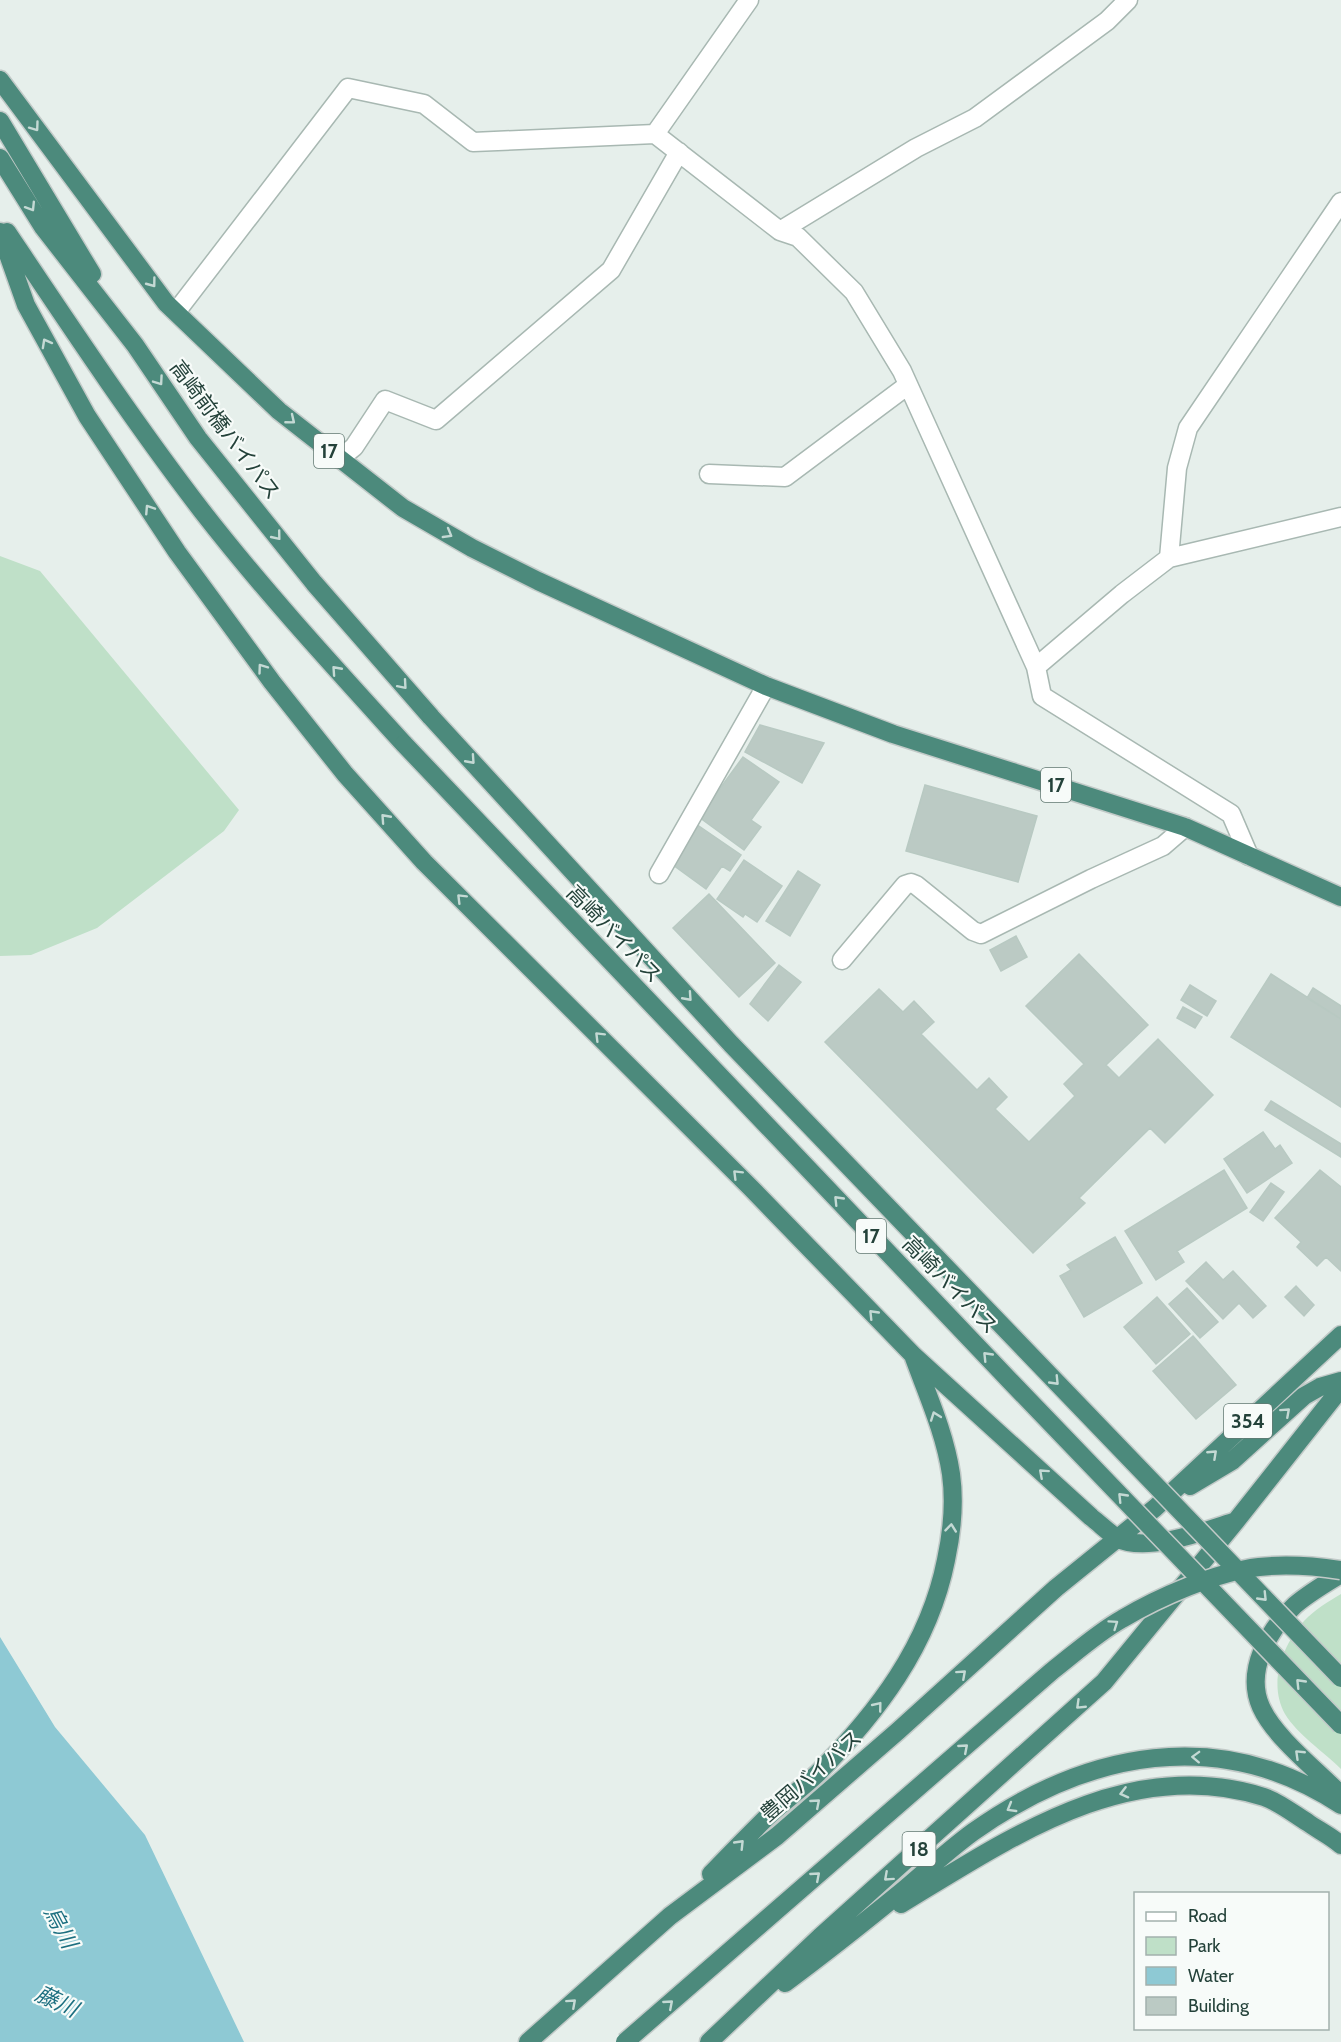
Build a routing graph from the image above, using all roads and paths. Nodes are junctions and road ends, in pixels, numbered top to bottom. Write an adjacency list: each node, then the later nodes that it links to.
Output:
1 (749, 0): 5 (street)
2 (1128, 0): 10 (street)
3 (0, 80): 12 (highway, 17, one-way to 12)
4 (0, 121): 13 (highway)
5 (655, 134): 6 (street); 12 (street)
6 (678, 152): 10 (street); 15 (street)
7 (0, 158): 13 (highway, 高崎前橋バイパス / 17, one-way to 13)
8 (1341, 202): 18 (street)
9 (0, 222): 36 (highway, 高崎バイパス / 17, one-way to 9, bridge)
10 (780, 231): 14 (street)
11 (0, 232): 28 (highway, 17, one-way to 11)
12 (176, 312): 15 (highway, 17, one-way to 15)
13 (135, 345): 21 (highway, 高崎前橋バイパス / 17, one-way to 21)
14 (908, 386): 16 (street); 19 (street)
15 (339, 459): 20 (highway, 17, one-way to 20)
16 (709, 474)
17 (1341, 517): 18 (street)
18 (1169, 558): 19 (street)
19 (1036, 668): 23 (street)
20 (766, 686): 22 (highway, 17); 24 (street)
21 (431, 717): 35 (highway, 高崎バイパス / 17, one-way to 35, bridge)
22 (1185, 827): 23 (highway, 17); 26 (street)
23 (1250, 856): 25 (highway, 17)
24 (659, 874)
25 (1341, 897)
26 (842, 960)
27 (1341, 1335): 31 (highway, 354, one-way to 27)
28 (914, 1356): 33 (highway, 17, one-way to 28); 40 (highway, one-way to 28)
29 (1341, 1381): 31 (highway, one-way to 29)
30 (1341, 1388): 32 (highway, 354)
31 (1155, 1508): 33 (highway, 354)
32 (1236, 1521): 33 (highway); 42 (highway, 18, one-way to 42)
33 (1119, 1539): 40 (highway, 豊岡バイパス, one-way to 33)
34 (1341, 1572): 37 (highway, one-way to 34); 44 (highway, one-way to 34, bridge)
35 (1341, 1678)
36 (1341, 1725)
37 (1341, 1795)
38 (1341, 1805): 41 (highway, one-way to 41)
39 (1341, 1845): 41 (highway, one-way to 41)
40 (670, 1916): 43 (highway, 豊岡バイパス, one-way to 40)
41 (849, 1936): 42 (highway)
42 (713, 2038)
43 (528, 2042)
44 (625, 2042)

